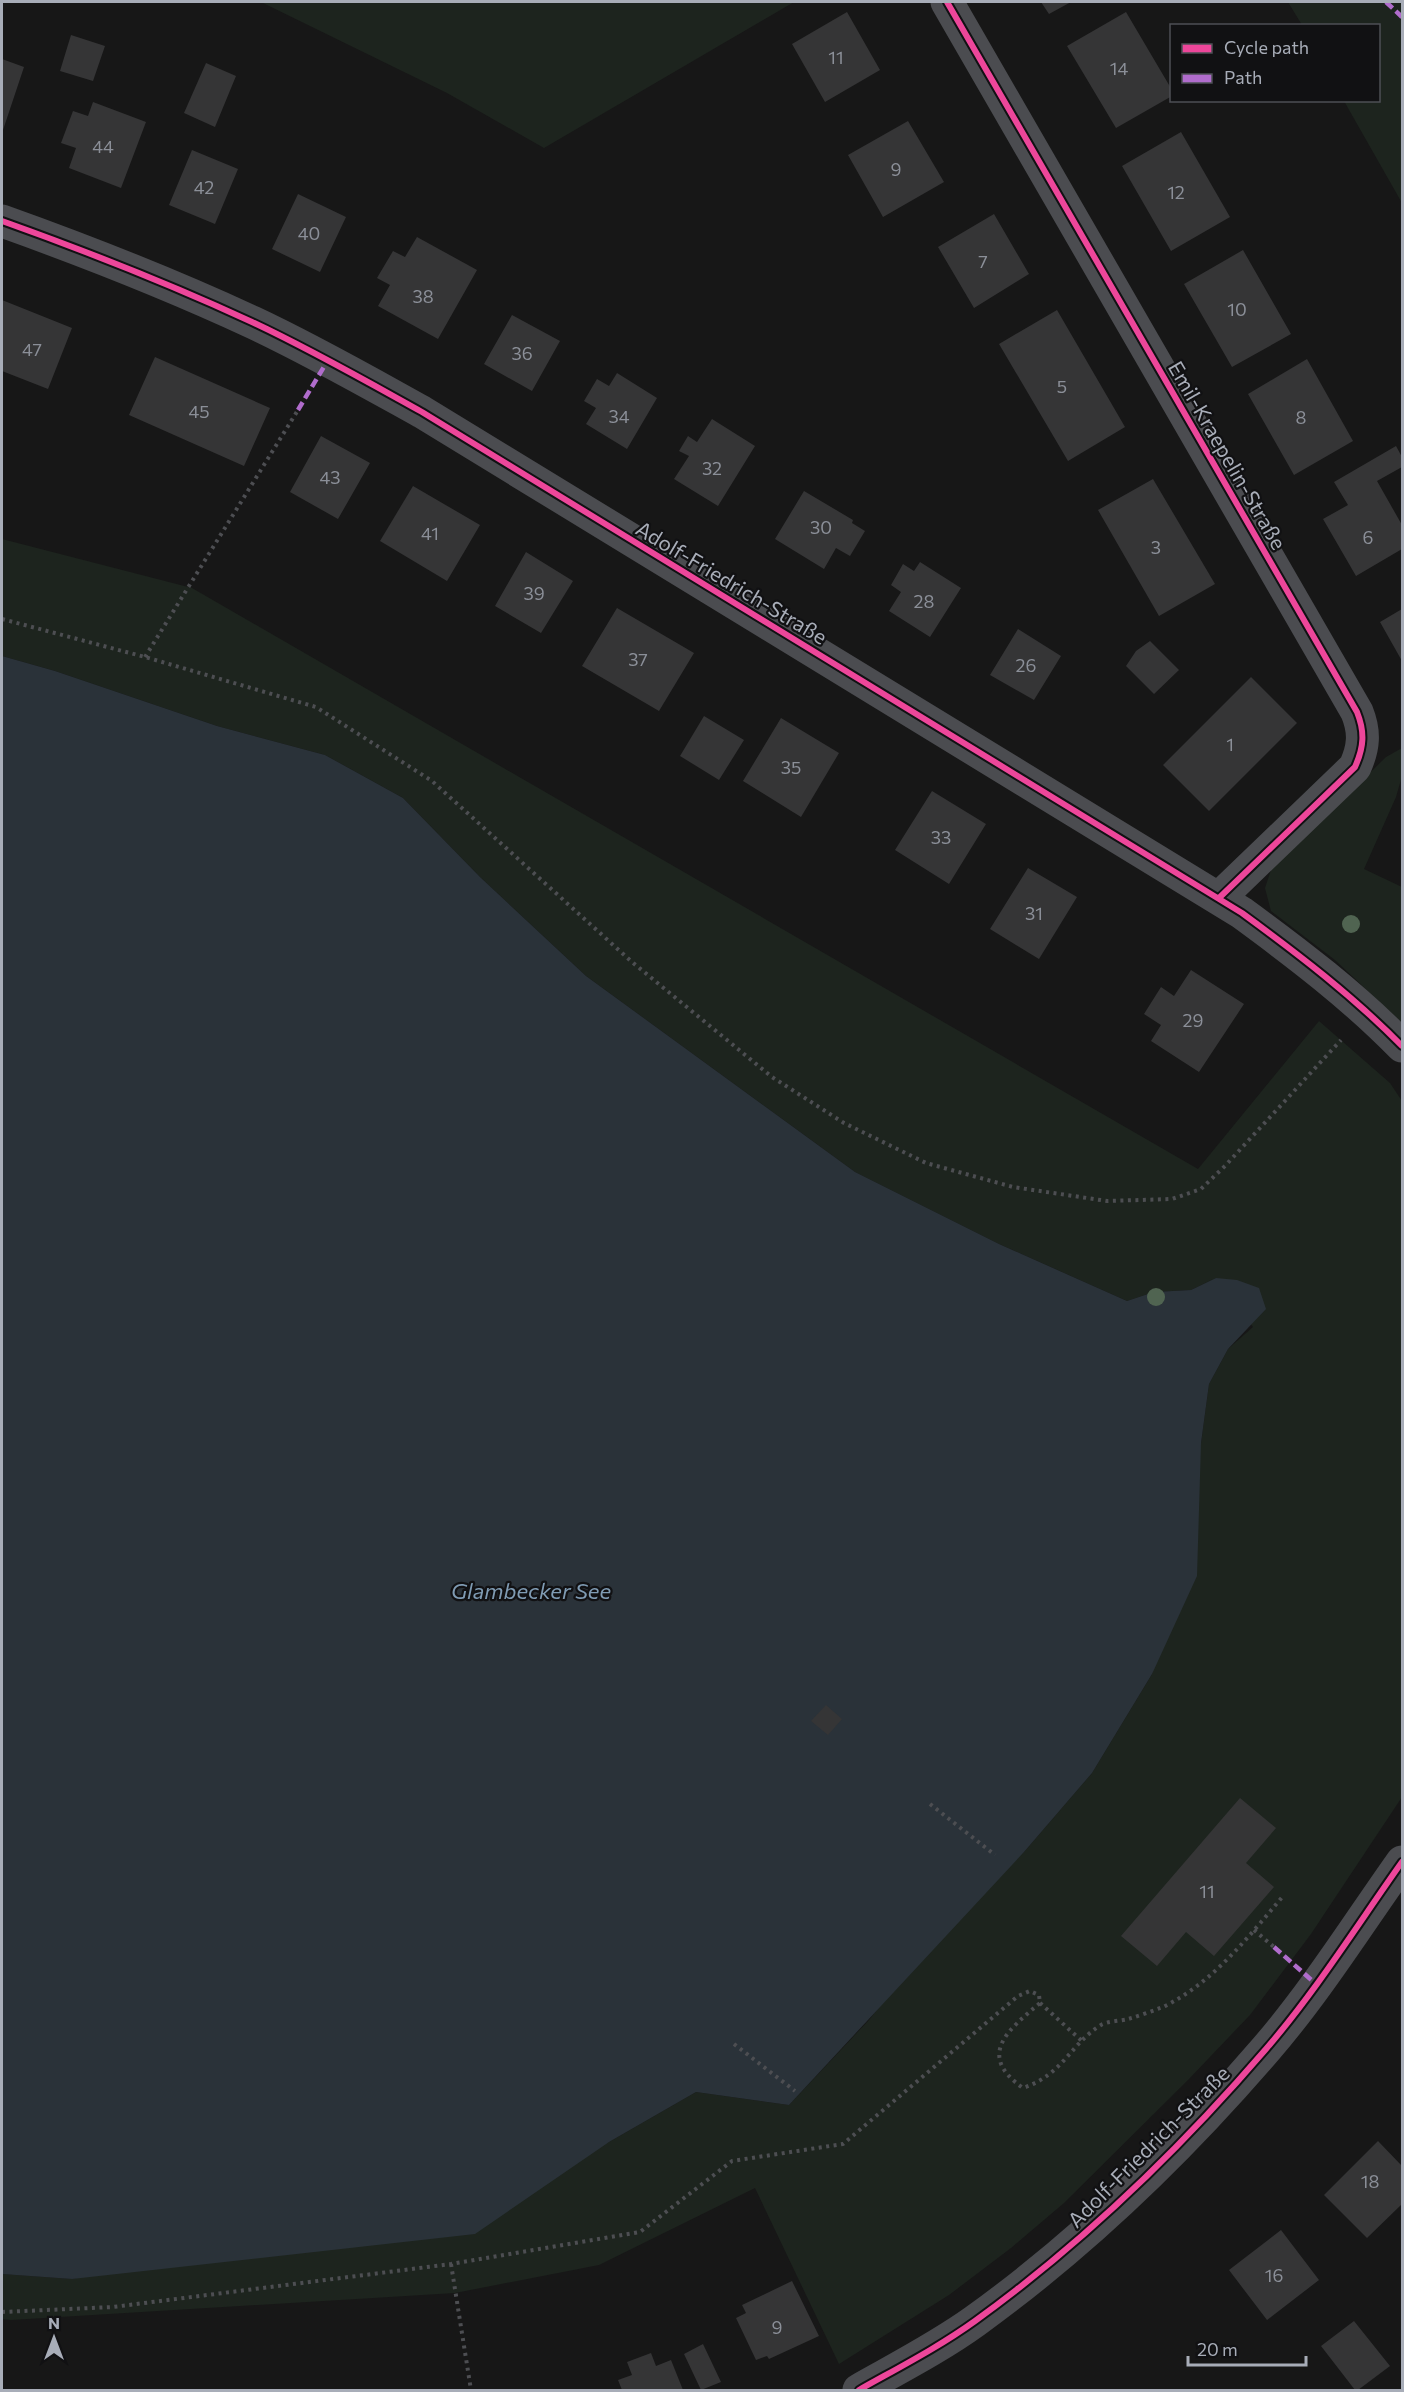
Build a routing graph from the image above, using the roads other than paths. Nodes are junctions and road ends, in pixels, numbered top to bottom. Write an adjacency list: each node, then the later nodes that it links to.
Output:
1 (946, 2): 3 (street, Emil-Kraepelin-Straße)
2 (2, 221): 3 (street, Adolf-Friedrich-Straße)
3 (1219, 898): 4 (street, Adolf-Friedrich-Straße)
4 (1402, 1046)
5 (1402, 1862): 6 (street, Adolf-Friedrich-Straße)
6 (859, 2391)

